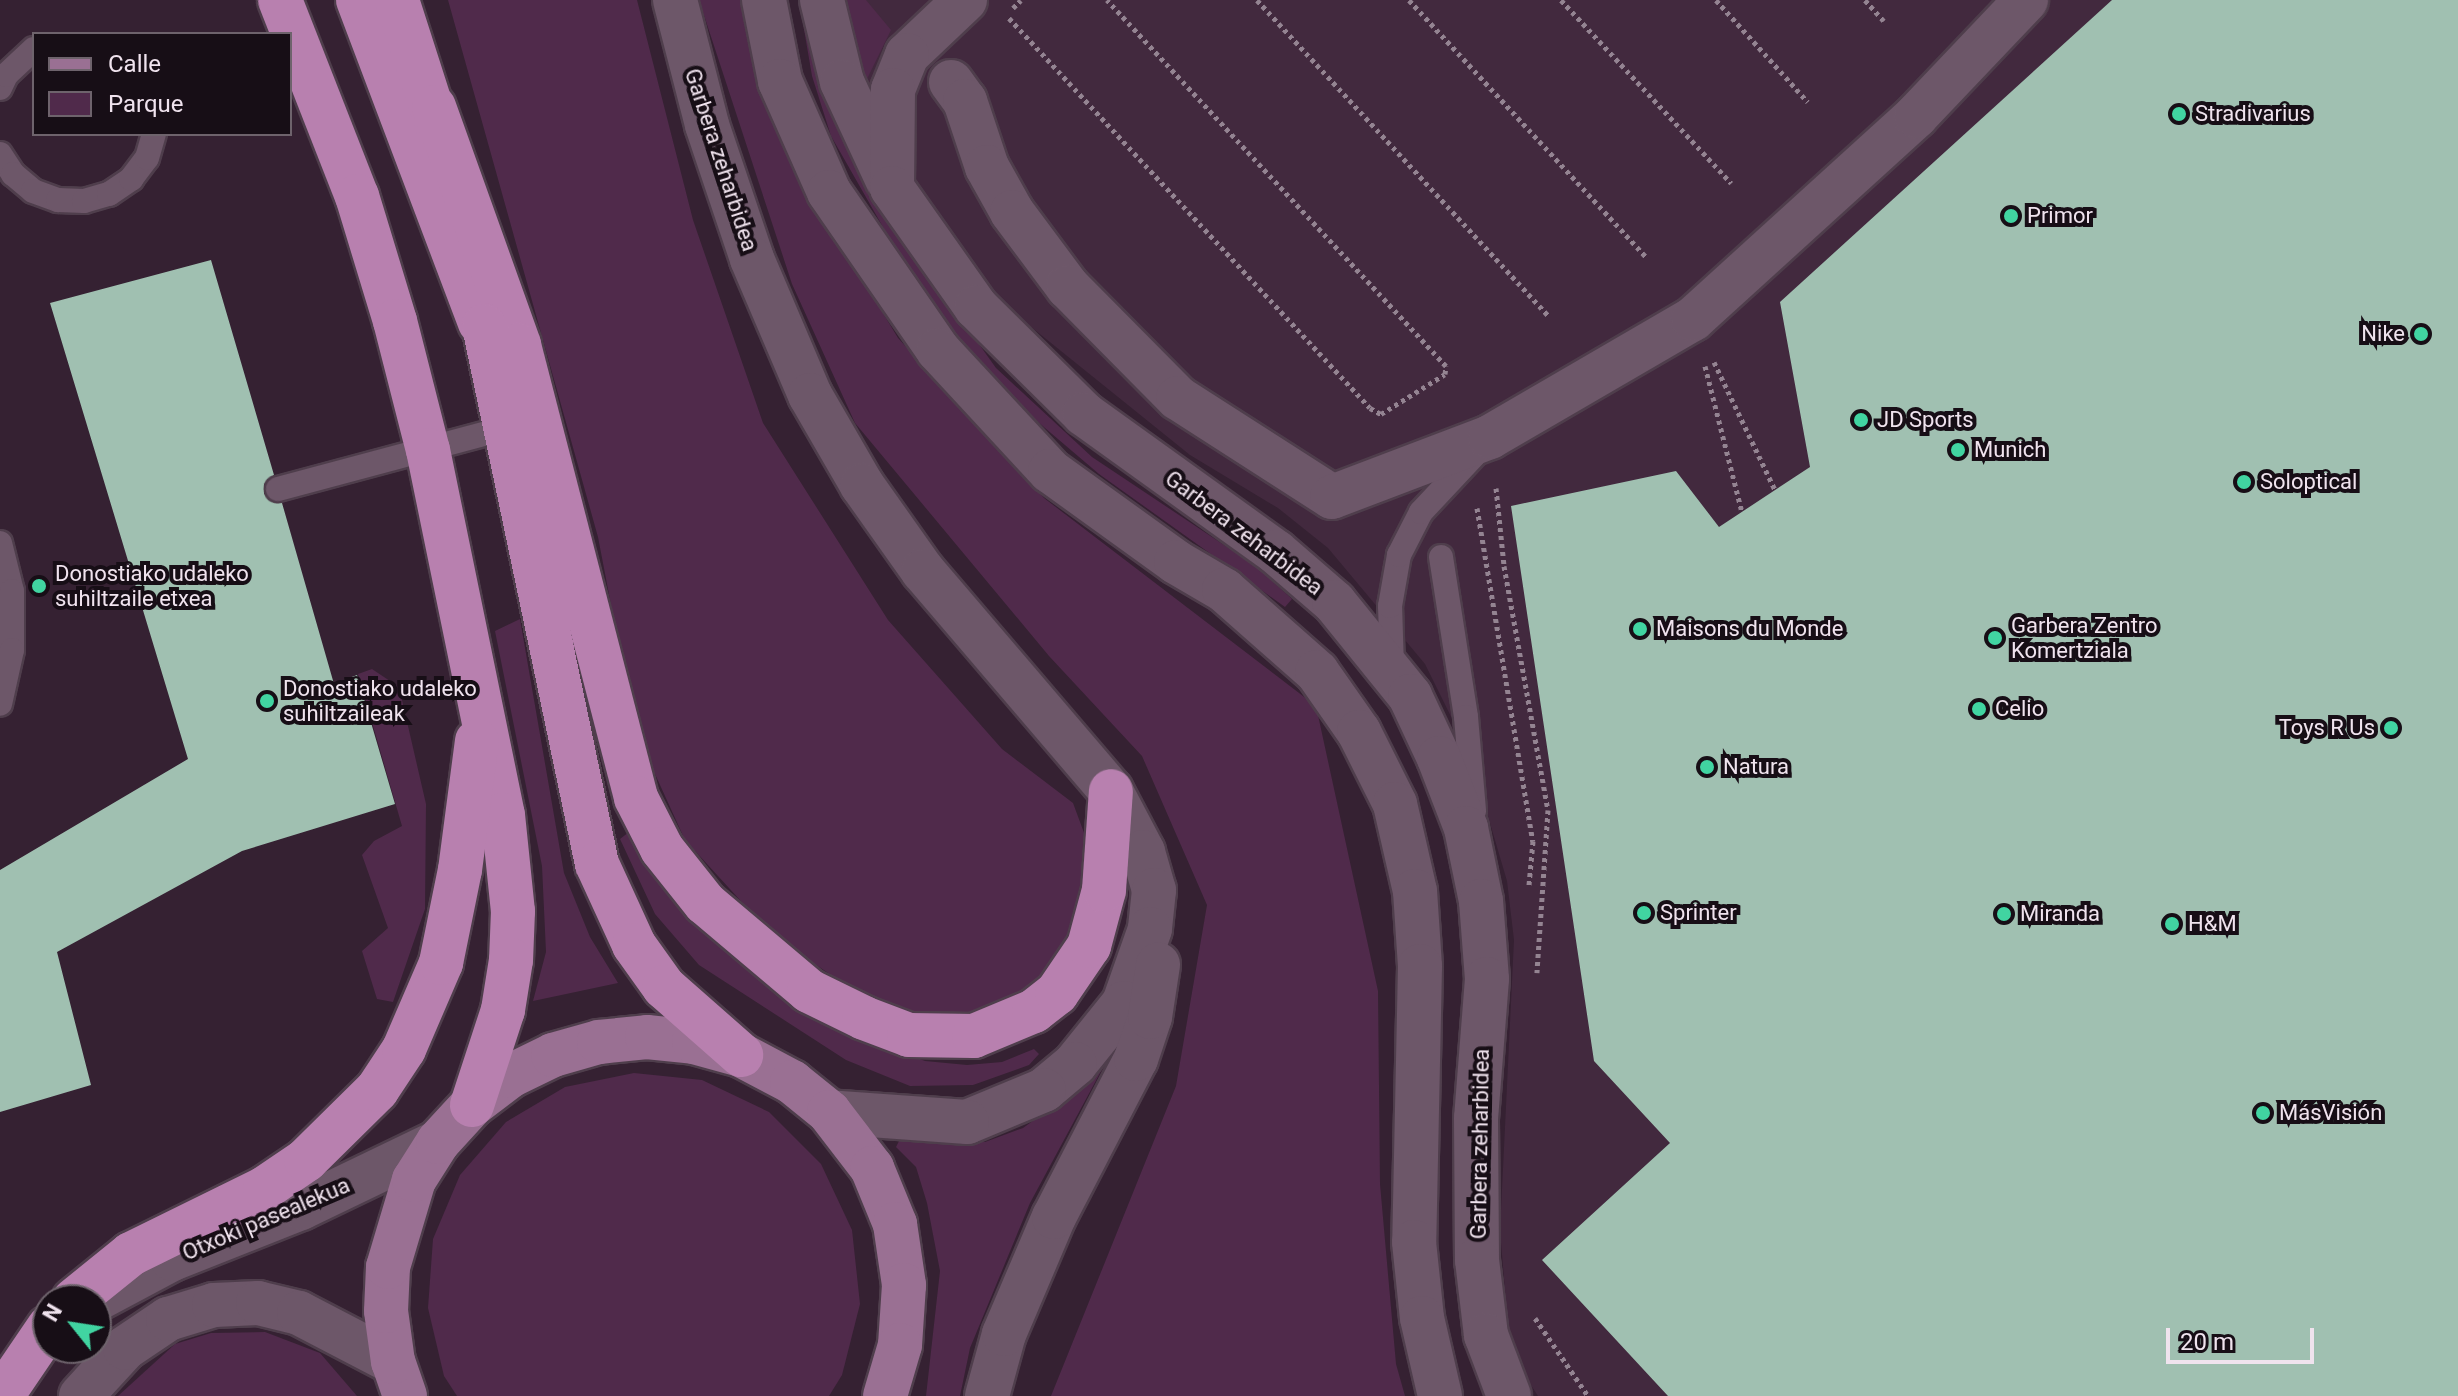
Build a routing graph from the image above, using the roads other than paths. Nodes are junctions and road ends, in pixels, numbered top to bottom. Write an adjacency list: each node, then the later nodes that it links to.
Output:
1 (280, 0): 19 (highway)
2 (358, 0): 16 (highway)
3 (397, 0): 12 (highway)
4 (675, 0): 26 (street, Garbera zeharbidea)
5 (764, 0): 42 (street)
6 (822, 0): 15 (street, Garbera zeharbidea)
7 (965, 0): 15 (street)
8 (2026, 0): 18 (street)
9 (32, 51): 11 (lane)
10 (951, 82): 18 (street)
11 (0, 88)
12 (434, 107): 16 (highway); 26 (highway)
13 (153, 136): 14 (lane)
14 (0, 154)
15 (892, 188): 23 (street, Garbera zeharbidea)
16 (488, 344): 17 (highway)
17 (506, 428): 19 (lane); 29 (highway)
18 (1490, 437): 23 (lane)
19 (428, 450): 20 (lane); 25 (highway)
20 (278, 489)
21 (0, 543): 24 (lane)
22 (1441, 557): 28 (lane)
23 (1393, 674): 28 (street, Garbera zeharbidea)
24 (0, 704)
25 (481, 707): 30 (highway); 33 (highway)
26 (1111, 791): 27 (street, Garbera zeharbidea)
27 (1154, 890): 31 (street, Garbera zeharbidea); 41 (street)
28 (1481, 901): 43 (street, Garbera zeharbidea)
29 (741, 1055): 30 (main road); 31 (main road)
30 (472, 1105): 32 (main road)
31 (829, 1112): 40 (main road)
32 (438, 1142): 34 (street, Otxoki pasealekua); 37 (main road)
33 (94, 1284)
34 (112, 1291)
35 (32, 1352): 38 (highway)
36 (32, 1360): 38 (street)
37 (399, 1379): 39 (street)
38 (7, 1390)
39 (81, 1396)
40 (885, 1396)
41 (987, 1396)
42 (1440, 1396)
43 (1509, 1396)

